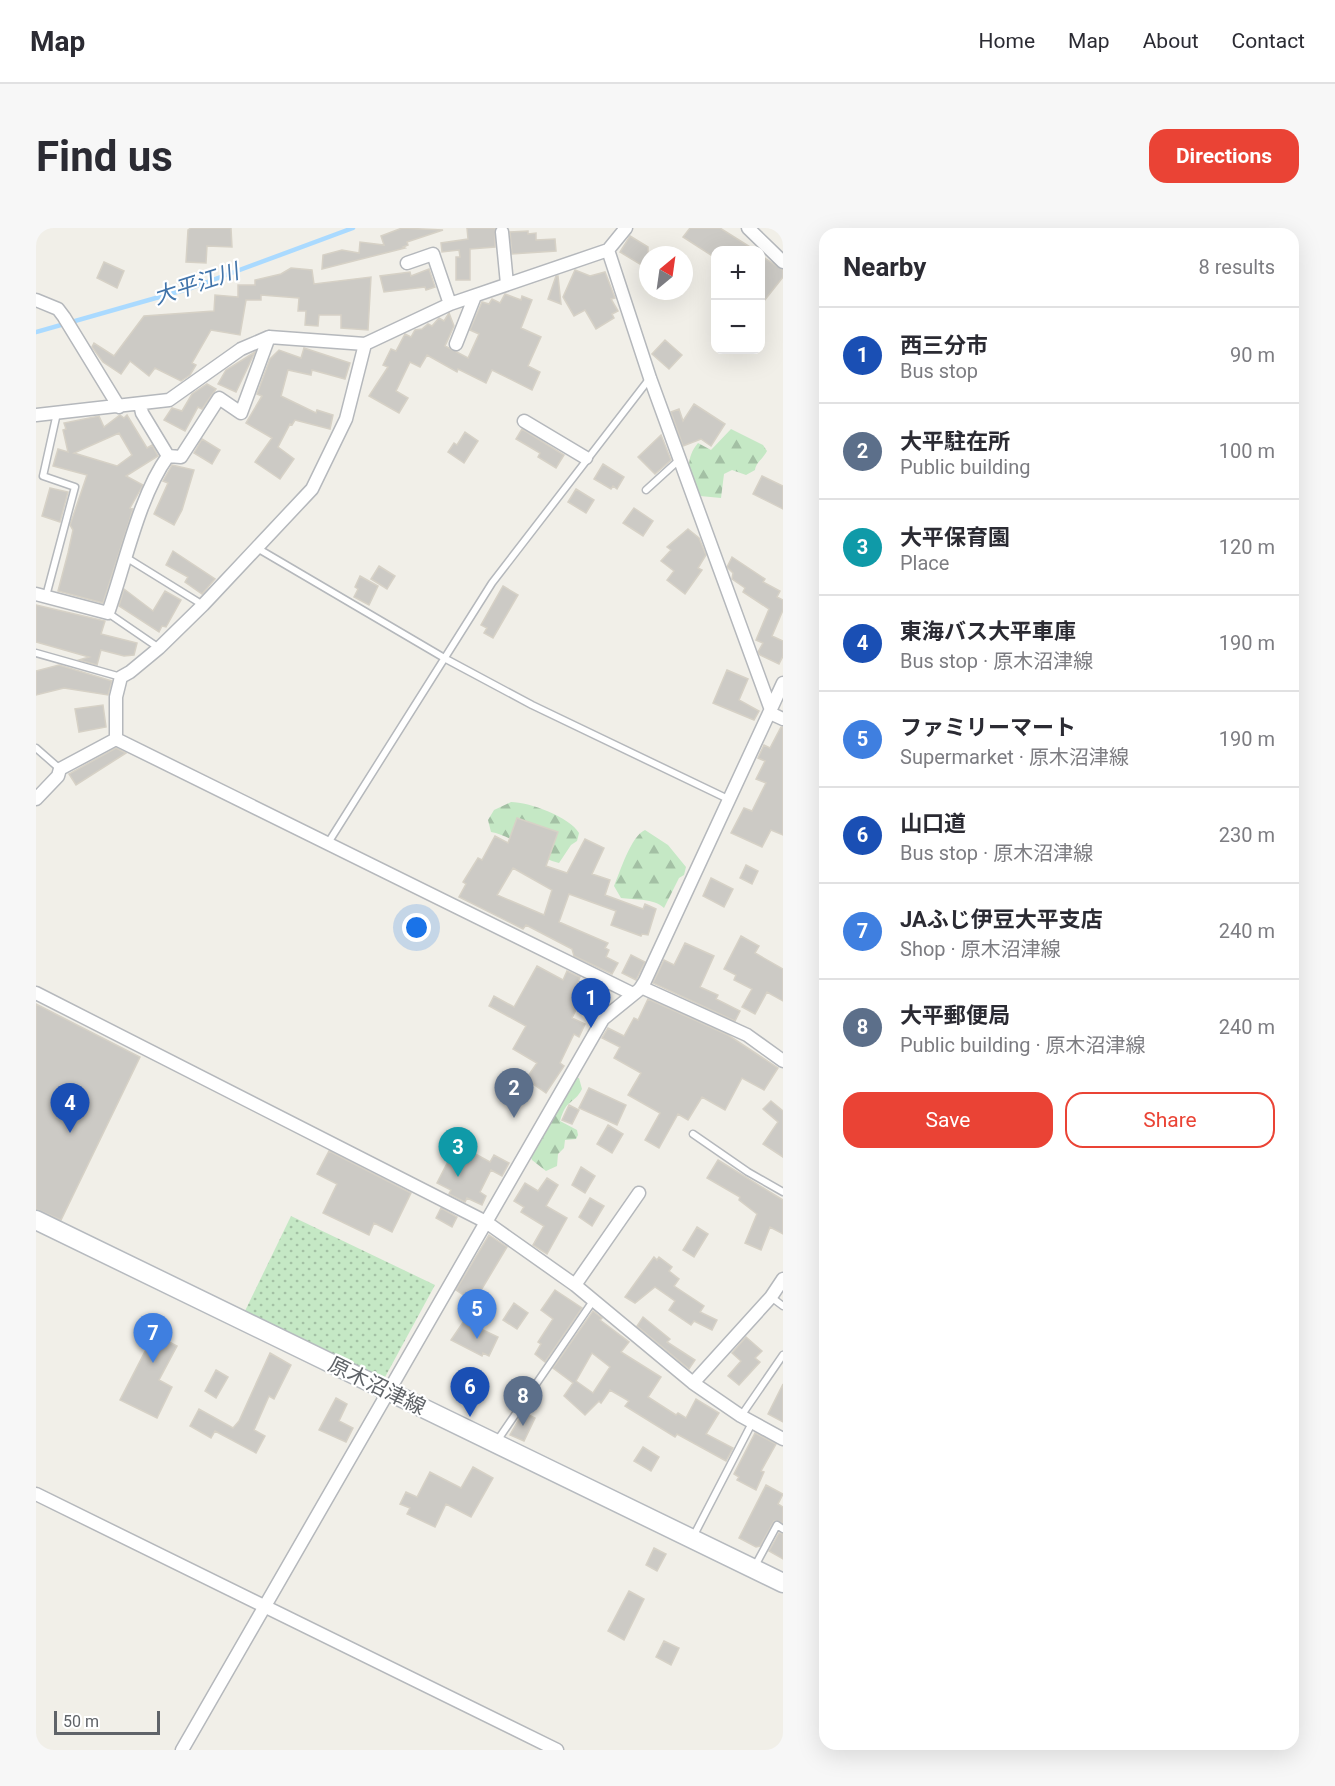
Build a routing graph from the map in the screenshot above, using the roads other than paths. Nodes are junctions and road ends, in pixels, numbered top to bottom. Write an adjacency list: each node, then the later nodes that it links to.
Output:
1 (615, 228): 5 (street)
2 (626, 228): 5 (street)
3 (748, 228): 6 (street)
4 (502, 232): 8 (street)
5 (612, 246): 8 (street); 15 (street)
6 (783, 262)
7 (407, 263): 11 (street)
8 (507, 284): 9 (street)
9 (475, 296): 11 (street); 14 (street)
10 (36, 300): 17 (street)
11 (450, 304): 13 (street)
12 (269, 337): 13 (street); 16 (street); 21 (street)
13 (365, 344): 25 (street)
14 (456, 344)
15 (650, 378): 22 (lane); 23 (street)
16 (140, 404): 17 (street); 21 (street)
17 (119, 407): 18 (street)
18 (57, 413): 19 (street); 27 (lane)
19 (36, 416)
20 (524, 421): 22 (street)
21 (168, 456): 26 (street)
22 (586, 458): 32 (lane)
23 (680, 459): 24 (lane); 35 (street)
24 (646, 490)
25 (257, 548): 28 (street); 32 (lane)
26 (127, 558): 28 (lane); 29 (street)
27 (41, 595): 29 (street)
28 (203, 605): 30 (street)
29 (108, 613): 30 (lane)
30 (159, 648): 33 (street)
31 (36, 653): 33 (lane)
32 (446, 658): 41 (lane); 42 (lane)
33 (121, 677): 37 (street)
34 (783, 684): 35 (street)
35 (770, 712): 36 (street); 41 (street)
36 (783, 719)
37 (116, 739): 39 (street); 42 (street)
38 (36, 748): 39 (lane)
39 (60, 769): 40 (street)
40 (36, 799)
41 (728, 799): 43 (street)
42 (327, 844): 43 (street)
43 (637, 990): 45 (street); 50 (street)
44 (36, 993): 50 (street)
45 (783, 1061)
46 (693, 1134): 47 (lane)
47 (783, 1192)
48 (639, 1193): 52 (street)
49 (36, 1220): 58 (main road, 原木沼津線)
50 (486, 1222): 52 (street); 58 (street)
51 (783, 1279): 53 (street)
52 (575, 1285): 54 (street)
53 (771, 1297): 55 (lane); 57 (street)
54 (594, 1300): 57 (street); 62 (lane)
55 (783, 1306)
56 (783, 1355): 59 (lane)
57 (693, 1383): 59 (street)
58 (390, 1391): 62 (main road, 原木沼津線); 68 (street)
59 (741, 1416): 60 (street)
60 (752, 1423): 61 (street); 65 (lane)
61 (783, 1439)
62 (494, 1444): 65 (main road, 原木沼津線)
63 (36, 1494): 68 (street)
64 (783, 1529): 66 (lane)
65 (692, 1539): 66 (main road, 原木沼津線)
66 (753, 1569): 67 (main road, 原木沼津線)
67 (783, 1583)
68 (266, 1606): 69 (street); 70 (street)
69 (182, 1750)
70 (557, 1750)

